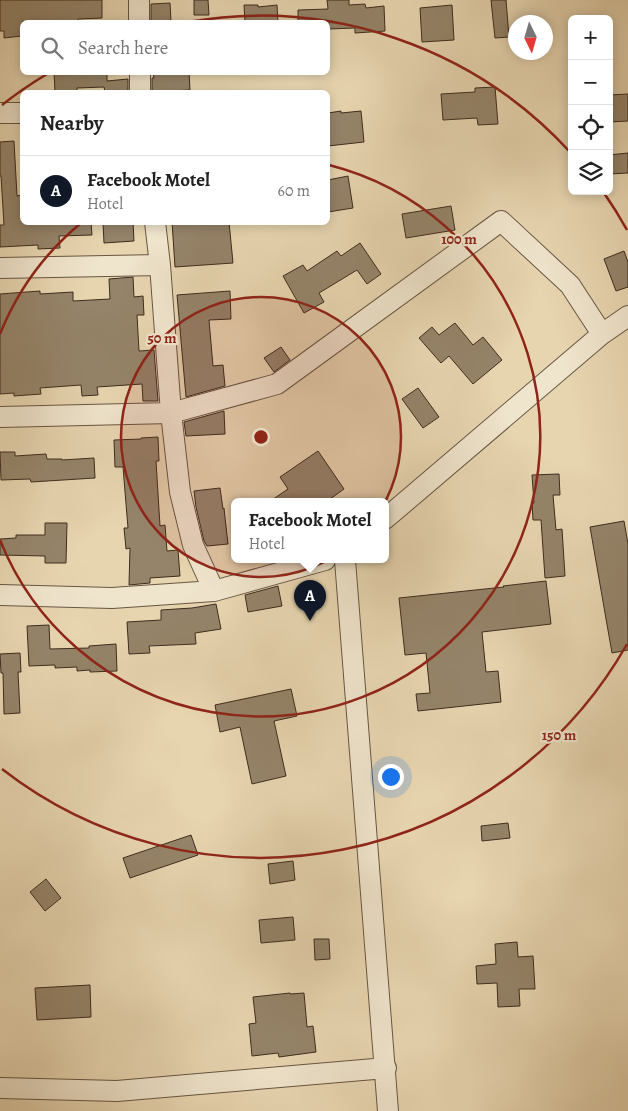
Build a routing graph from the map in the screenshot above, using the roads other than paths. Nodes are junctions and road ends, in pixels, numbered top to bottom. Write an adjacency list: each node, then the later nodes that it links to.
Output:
1 (139, 0): 2 (street)
2 (139, 20)
3 (140, 75): 4 (street)
4 (140, 90)
5 (0, 113): 6 (street)
6 (20, 113)
7 (155, 225): 8 (street)
8 (160, 265): 9 (street); 12 (street)
9 (0, 268)
10 (628, 316): 11 (street)
11 (602, 334): 12 (street); 14 (street)
12 (172, 413): 13 (street); 17 (street)
13 (0, 417)
14 (389, 516)
15 (314, 563): 17 (street)
16 (345, 563): 19 (street)
17 (214, 591): 18 (street)
18 (0, 595)
19 (386, 1068): 20 (street); 21 (street)
20 (0, 1088)
21 (388, 1111)

